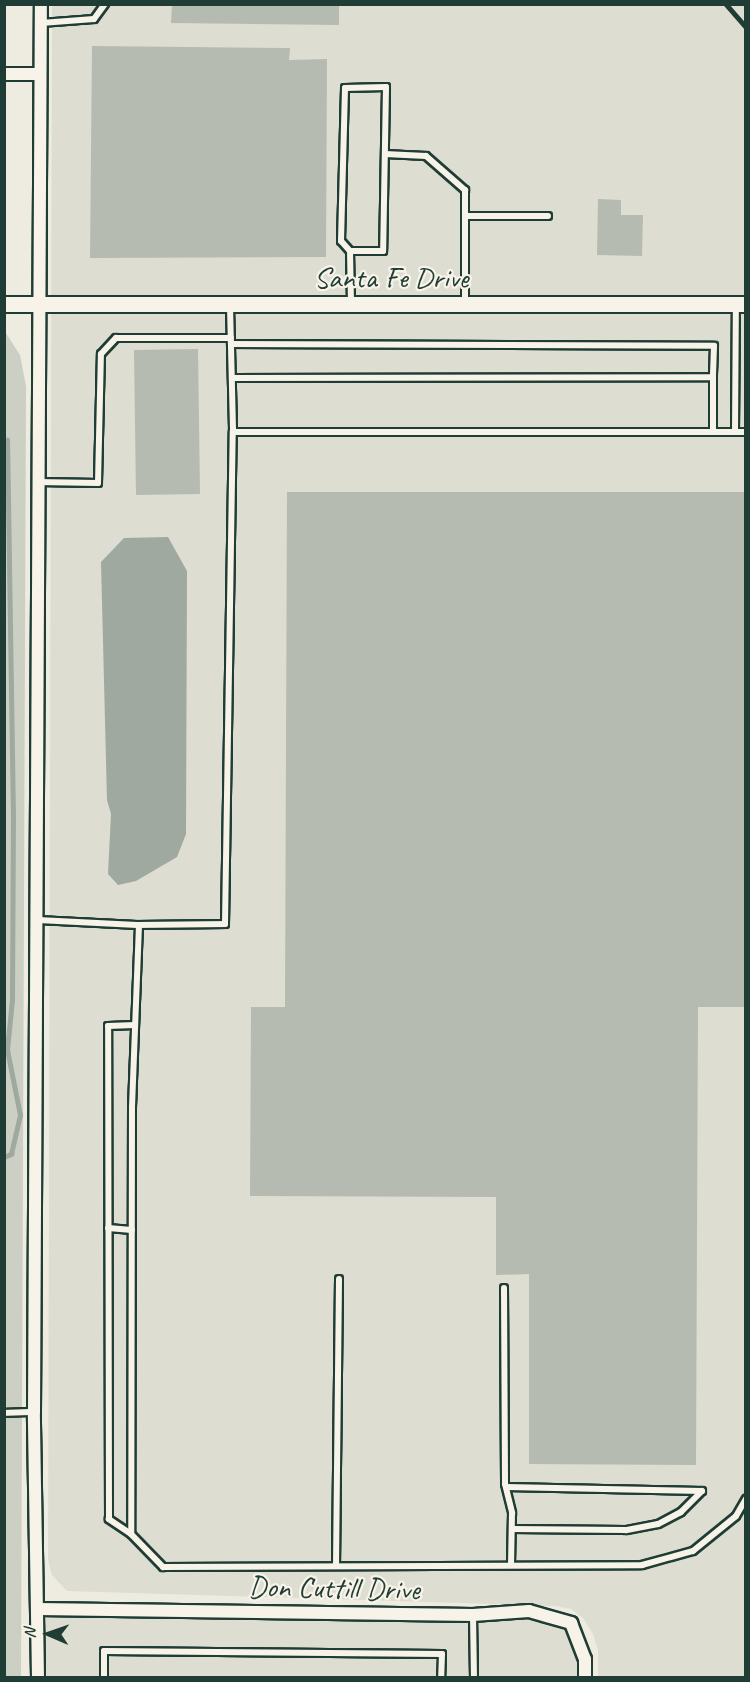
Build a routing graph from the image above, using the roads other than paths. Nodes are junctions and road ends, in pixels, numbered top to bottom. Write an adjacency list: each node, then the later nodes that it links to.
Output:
1 (41, 4): 3 (street)
2 (105, 4): 3 (lane)
3 (40, 23): 5 (street)
4 (4, 74): 5 (street)
5 (40, 74): 11 (street)
6 (385, 154): 7 (lane); 9 (lane); 9 (lane)
7 (465, 216): 8 (lane); 14 (lane)
8 (548, 216)
9 (350, 251): 13 (lane)
10 (4, 304): 11 (street, Santa Fe Drive)
11 (37, 304): 12 (street, Santa Fe Drive); 23 (street)
12 (230, 304): 13 (street, Santa Fe Drive); 16 (lane)
13 (351, 304): 14 (street, Santa Fe Drive)
14 (465, 304): 15 (street, Santa Fe Drive)
15 (741, 304): 21 (lane)
16 (231, 341): 17 (lane); 18 (lane); 23 (lane)
17 (713, 377): 18 (lane); 20 (lane)
18 (232, 378): 19 (lane)
19 (233, 432): 20 (lane); 25 (lane)
20 (713, 432): 21 (lane)
21 (735, 432): 22 (lane)
22 (746, 432)
23 (37, 482): 24 (street)
24 (36, 920): 25 (lane); 31 (street)
25 (139, 925): 26 (lane)
26 (135, 1025): 27 (lane); 28 (lane)
27 (108, 1228): 28 (lane); 36 (lane)
28 (132, 1230): 36 (lane)
29 (339, 1279): 38 (lane)
30 (504, 1288): 33 (lane)
31 (34, 1412): 32 (lane); 39 (street)
32 (4, 1413)
33 (506, 1487): 35 (lane); 35 (lane)
34 (746, 1499): 37 (lane)
35 (512, 1529): 37 (lane)
36 (131, 1534): 38 (lane)
37 (512, 1565): 38 (lane)
38 (336, 1566)
39 (38, 1609): 40 (street, Don Cuttill Drive); 41 (street)
40 (473, 1615): 44 (lane); 45 (street, Don Cuttill Drive)
41 (38, 1677)
42 (104, 1677): 43 (lane)
43 (441, 1677)
44 (474, 1677)
45 (585, 1677)

